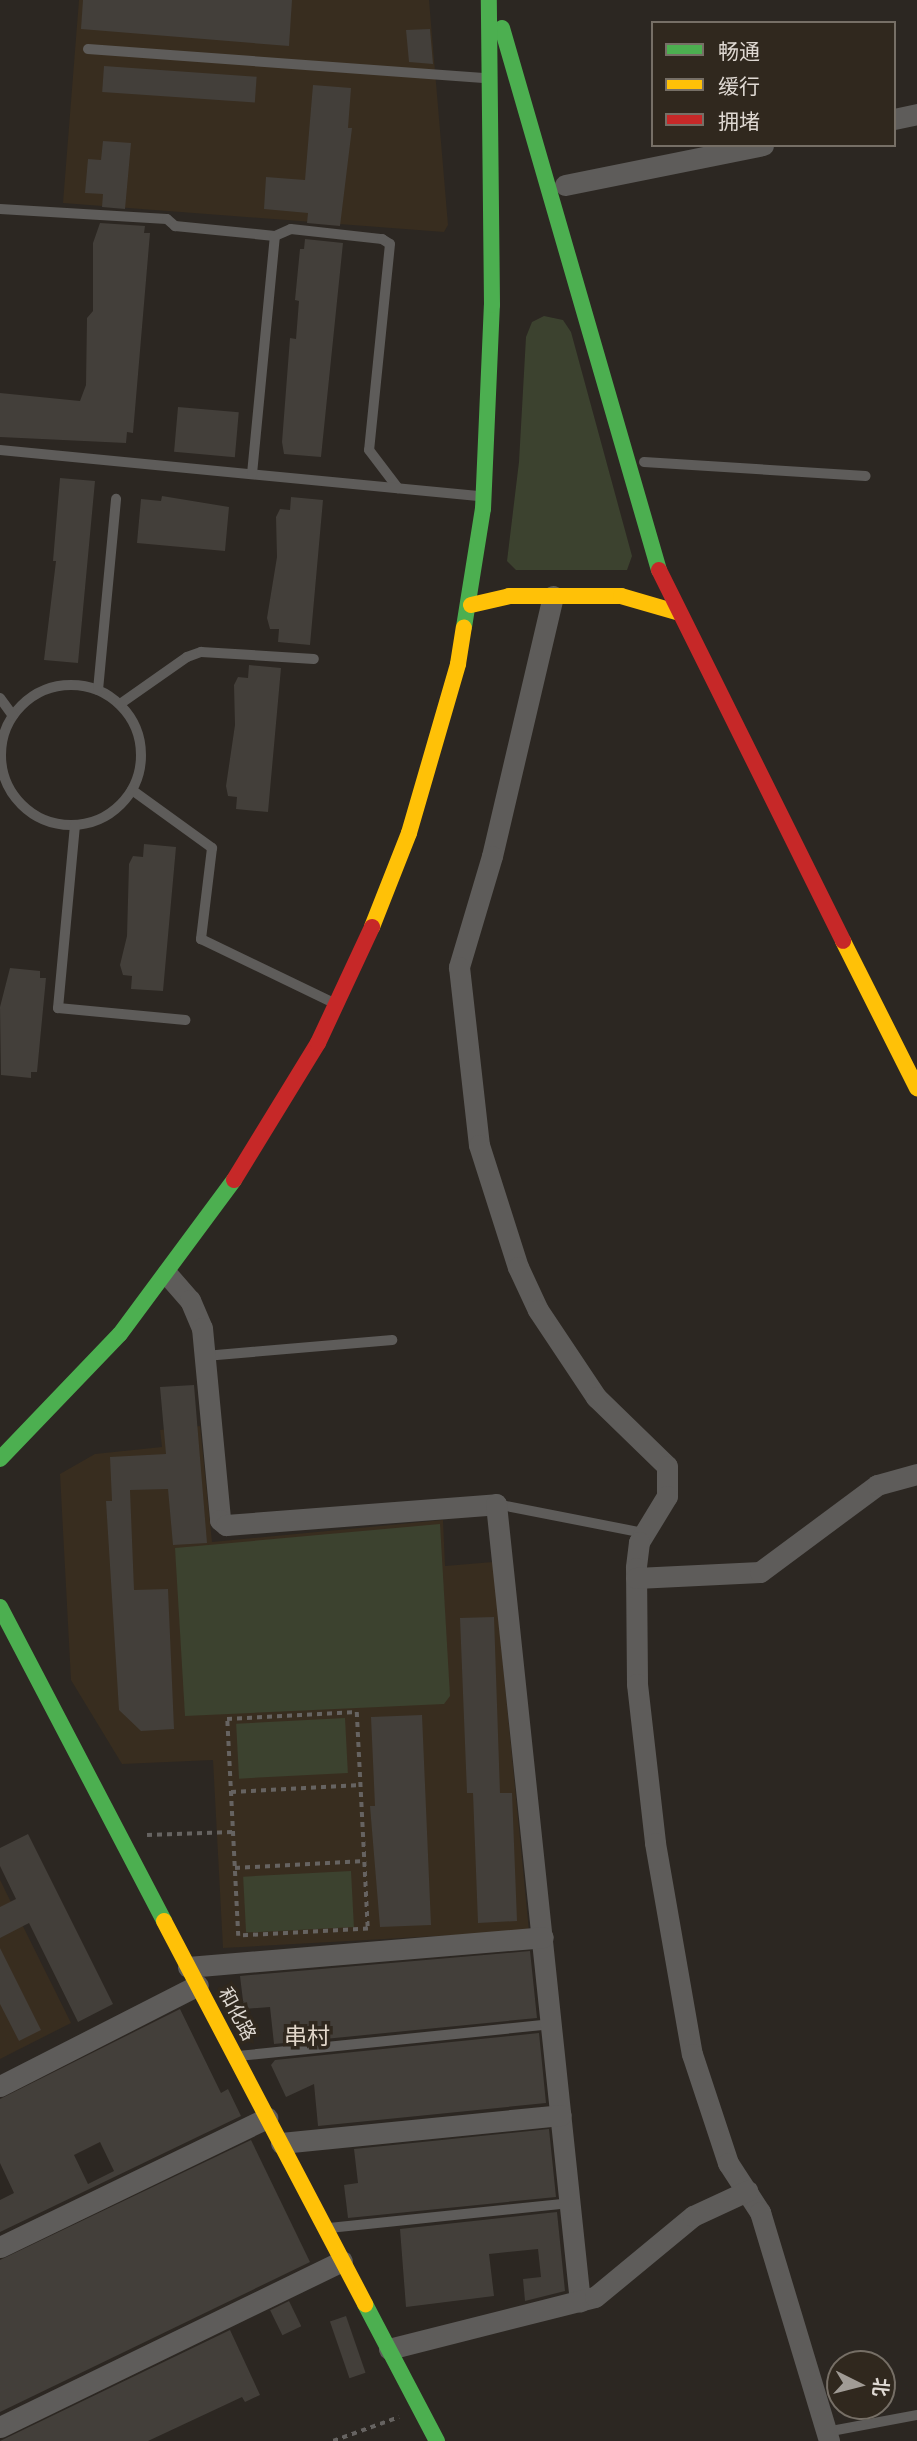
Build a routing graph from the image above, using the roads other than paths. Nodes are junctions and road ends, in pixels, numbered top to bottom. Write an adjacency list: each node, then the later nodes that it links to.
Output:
1 (489, 0): 5 (main road)
2 (496, 0): 23 (main road)
3 (503, 0): 9 (main road)
4 (88, 49): 5 (lane)
5 (490, 78): 19 (main road)
6 (917, 114): 7 (street)
7 (896, 119)
8 (753, 147): 9 (street)
9 (565, 185): 11 (main road)
10 (0, 209): 12 (lane)
11 (580, 234)
12 (275, 236): 16 (lane); 18 (lane)
13 (628, 397): 15 (main road)
14 (0, 450): 16 (lane)
15 (645, 462): 17 (lane); 34 (main road)
16 (252, 474): 18 (lane)
17 (866, 476)
18 (398, 488): 19 (lane)
19 (484, 496): 22 (main road)
20 (116, 499): 25 (lane)
21 (554, 596): 22 (main road); 23 (main road); 42 (street)
22 (471, 605): 32 (main road)
23 (676, 612): 35 (main road)
24 (314, 659): 27 (lane)
25 (98, 690): 27 (lane); 28 (lane)
26 (0, 698): 28 (lane)
27 (120, 704): 30 (lane)
28 (13, 716): 29 (lane)
29 (1, 766): 31 (lane)
30 (132, 790): 31 (lane); 32 (lane)
31 (75, 825): 33 (lane)
32 (337, 1004): 36 (main road)
33 (185, 1020)
34 (917, 1049)
35 (917, 1088)
36 (167, 1275): 38 (street); 39 (main road)
37 (392, 1340): 38 (lane)
38 (205, 1356): 41 (street)
39 (0, 1459)
40 (917, 1474): 43 (street)
41 (496, 1504): 42 (lane); 45 (street)
42 (644, 1533): 43 (street)
43 (636, 1578): 53 (street)
44 (0, 1607): 46 (main road, 和化路)
45 (543, 1937): 46 (street); 47 (street)
46 (193, 1976): 48 (main road, 和化路); 49 (street)
47 (552, 2024): 48 (lane); 50 (street)
48 (235, 2056): 51 (main road, 和化路)
49 (0, 2086)
50 (561, 2115): 52 (street); 54 (street)
51 (268, 2118): 52 (main road, 和化路); 56 (street)
52 (281, 2143): 55 (main road, 和化路)
53 (747, 2191): 58 (street); 62 (street)
54 (570, 2203): 55 (lane); 58 (street)
55 (326, 2228): 57 (main road, 和化路)
56 (0, 2247)
57 (342, 2261): 59 (main road, 和化路); 61 (street)
58 (580, 2302): 59 (street)
59 (389, 2349): 63 (main road, 和化路)
60 (917, 2416): 62 (lane)
61 (0, 2427)
62 (827, 2436)
63 (437, 2441)

